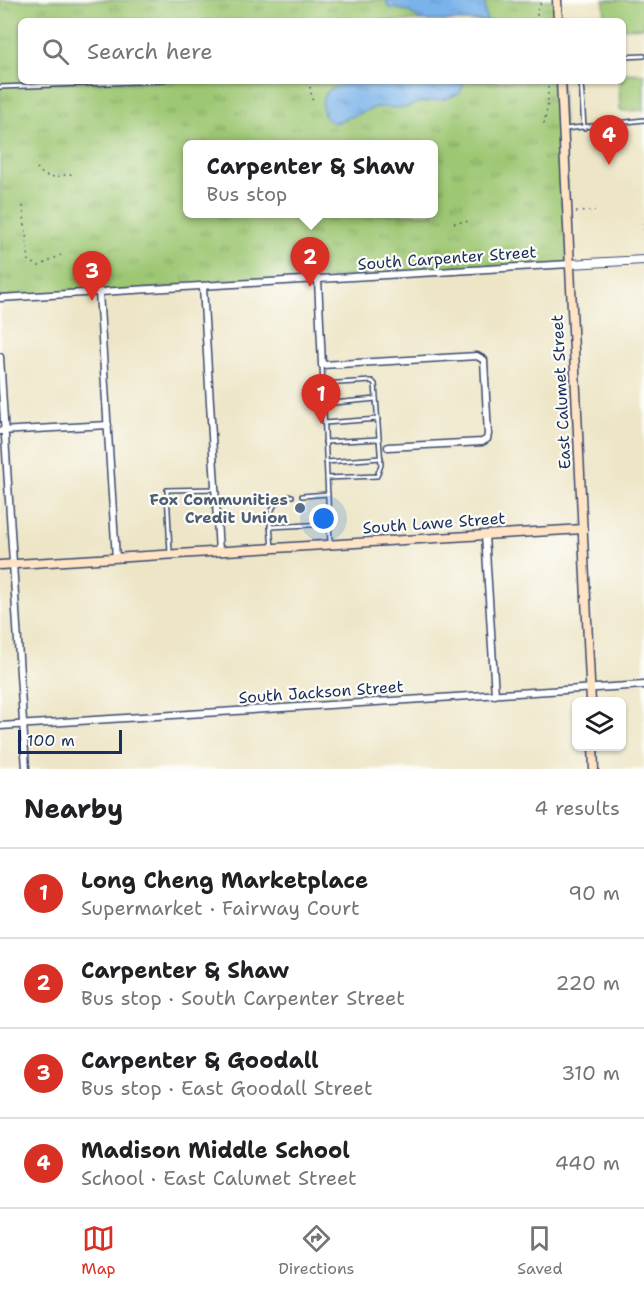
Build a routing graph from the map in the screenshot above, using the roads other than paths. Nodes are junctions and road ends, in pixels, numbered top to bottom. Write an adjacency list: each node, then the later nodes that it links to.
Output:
1 (556, 0): 2 (main road)
2 (558, 18)
3 (644, 56): 4 (lane)
4 (626, 57)
5 (82, 84): 8 (lane)
6 (561, 84): 11 (main road, East Calumet Street)
7 (581, 84): 10 (lane)
8 (0, 87)
9 (644, 120): 10 (lane)
10 (584, 128): 11 (lane)
11 (563, 129): 13 (main road, East Calumet Street)
12 (644, 260): 13 (street, South Carpenter Street)
13 (570, 264): 14 (street, South Carpenter Street); 40 (main road, East Calumet Street)
14 (318, 280): 15 (street, South Carpenter Street); 19 (street)
15 (203, 287): 16 (street, South Carpenter Street); 34 (street)
16 (99, 292): 17 (street, South Carpenter Street); 25 (street)
17 (0, 298)
18 (0, 357): 26 (street)
19 (322, 365): 20 (lane); 29 (street)
20 (322, 384): 21 (lane); 22 (lane)
21 (376, 399): 22 (lane); 23 (lane)
22 (323, 404): 24 (lane)
23 (378, 419): 24 (lane); 27 (lane)
24 (324, 423): 28 (lane)
25 (108, 425): 26 (street); 46 (street)
26 (2, 431): 47 (street)
27 (379, 439): 28 (lane); 30 (lane)
28 (325, 442): 32 (lane)
29 (388, 447): 30 (lane)
30 (380, 448): 31 (lane)
31 (381, 459): 32 (lane); 33 (lane)
32 (326, 462): 33 (lane)
33 (327, 478): 35 (lane)
34 (215, 489): 44 (street); 45 (lane)
35 (327, 494): 37 (lane); 38 (lane)
36 (292, 496): 39 (lane)
37 (302, 496)
38 (329, 524): 39 (lane); 42 (lane)
39 (270, 527): 43 (lane)
40 (583, 529): 41 (main road, South Lawe Street); 50 (main road, East Calumet Street)
41 (485, 536): 42 (main road, South Lawe Street); 51 (street)
42 (330, 545): 43 (main road, South Lawe Street)
43 (272, 548): 44 (main road, South Lawe Street)
44 (219, 552): 45 (main road, South Lawe Street)
45 (170, 555): 46 (main road, South Lawe Street)
46 (116, 558): 47 (main road, South Lawe Street)
47 (13, 564): 48 (main road, South Lawe Street); 53 (street)
48 (0, 565)
49 (644, 686): 50 (street, South Jackson Street)
50 (590, 689): 51 (street, South Jackson Street); 52 (main road, East Calumet Street)
51 (495, 695): 53 (street, South Jackson Street)
52 (591, 697)
53 (23, 724): 54 (street, South Jackson Street); 56 (street)
54 (0, 726)
55 (593, 751): 57 (main road)
56 (26, 769)
57 (594, 769)

